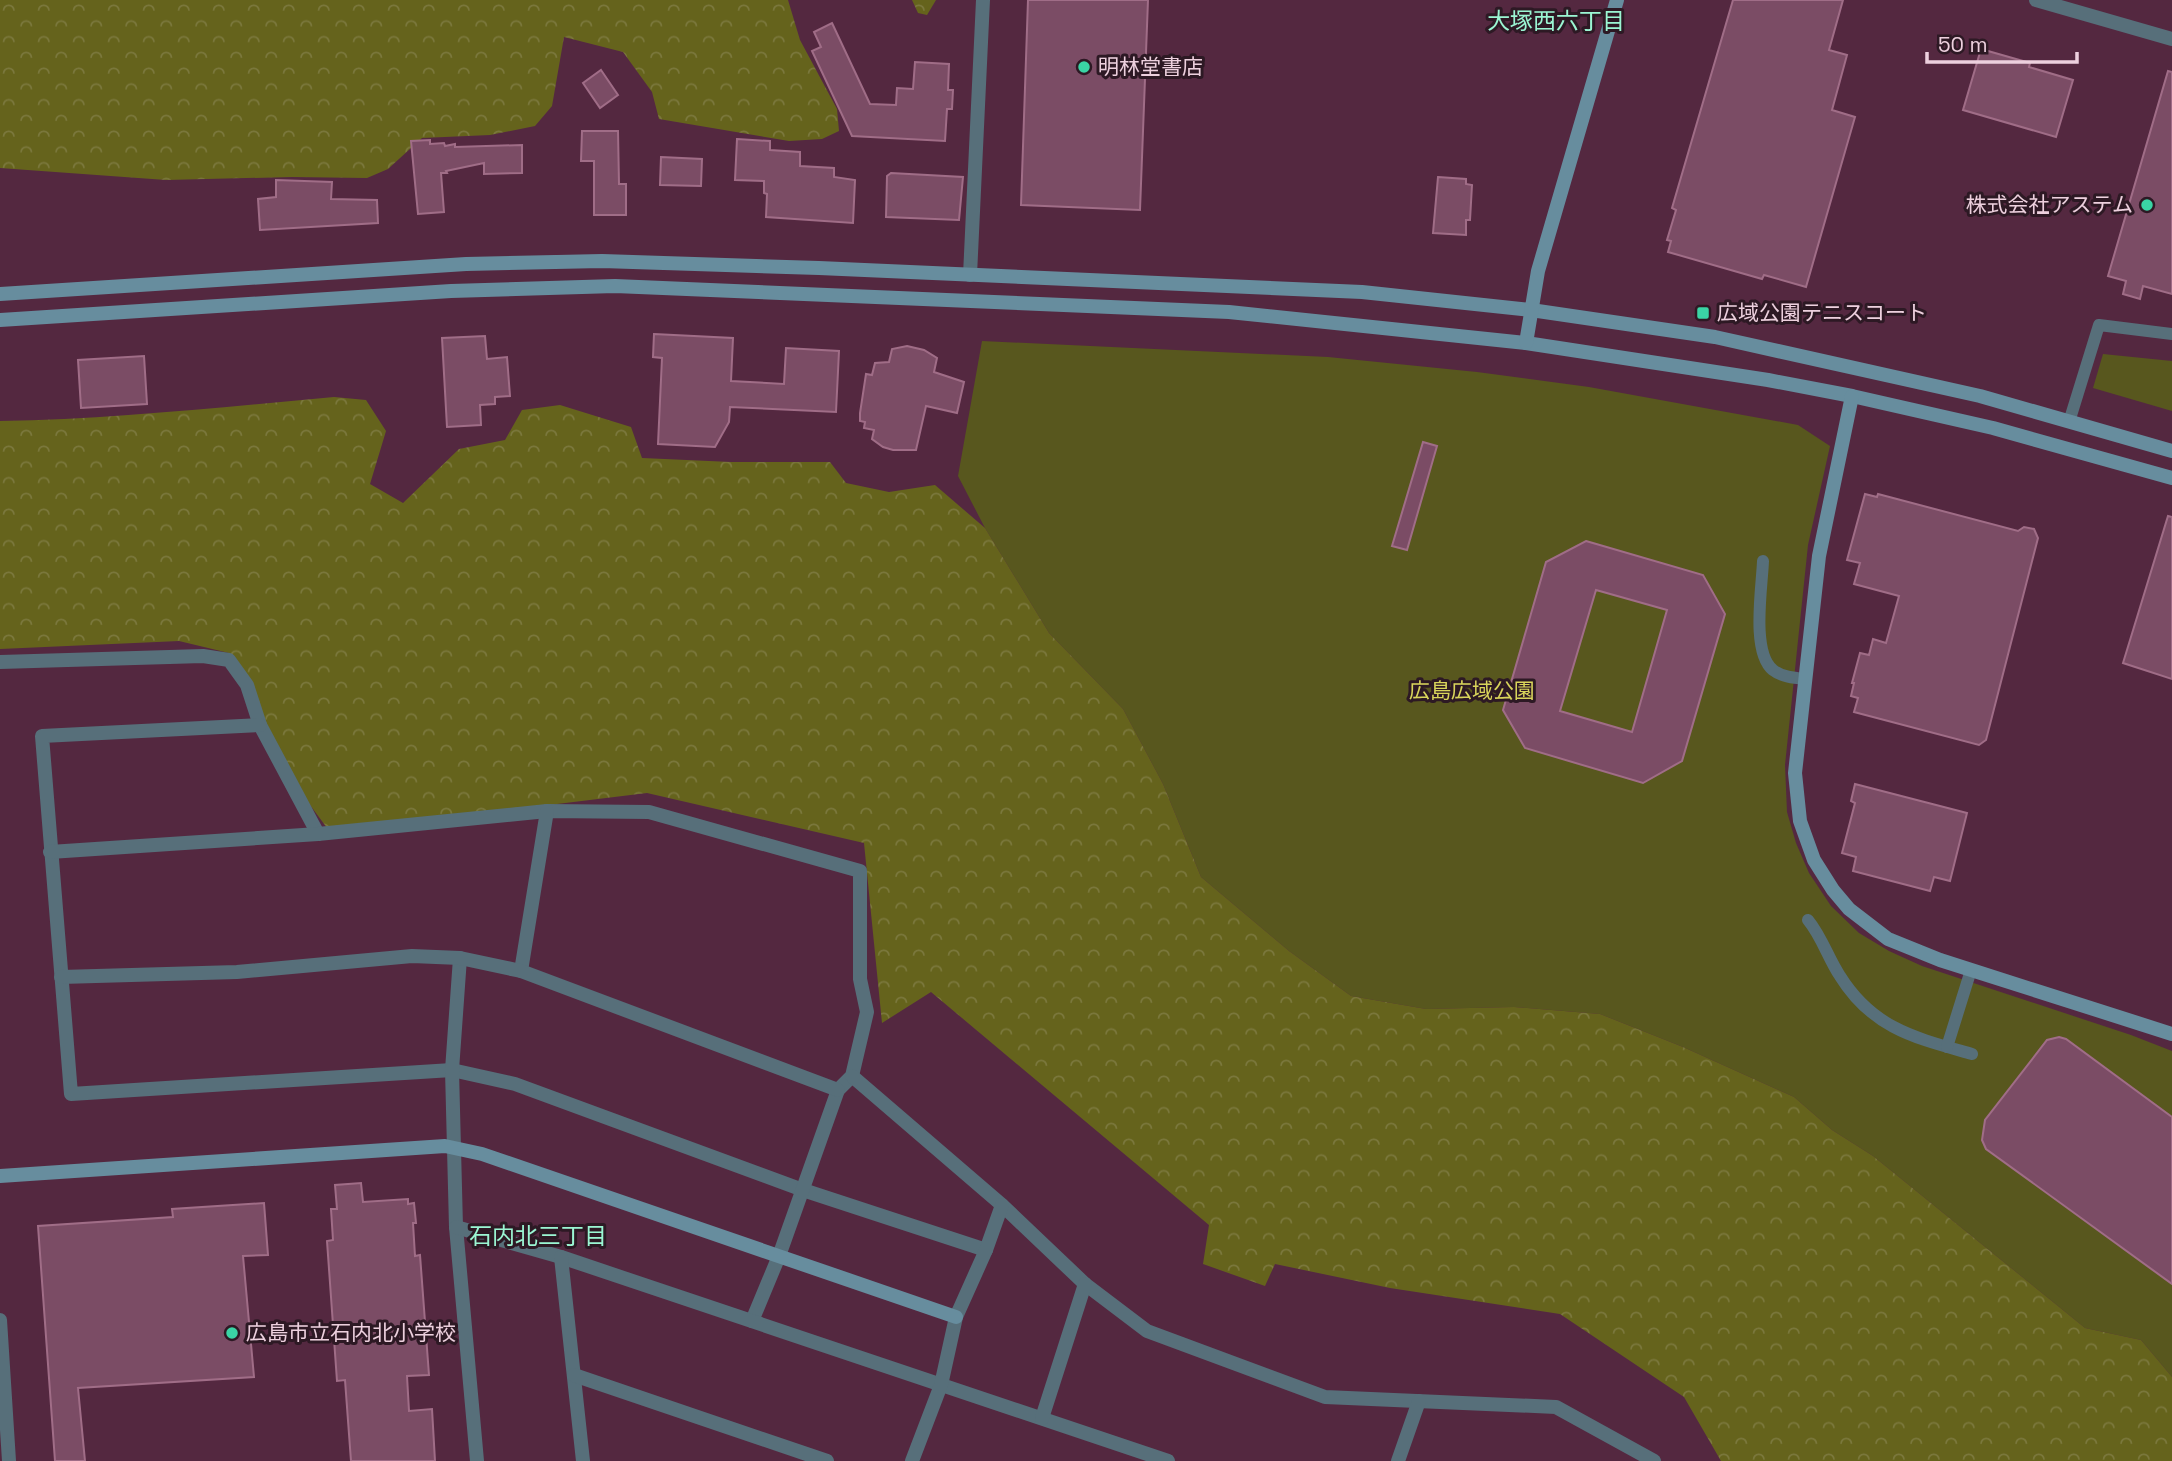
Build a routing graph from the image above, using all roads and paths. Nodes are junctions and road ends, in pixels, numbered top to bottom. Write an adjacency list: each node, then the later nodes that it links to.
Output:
1 (983, 0): 5 (street)
2 (1617, 0): 7 (street)
3 (2036, 0): 4 (street)
4 (2172, 39)
5 (970, 275): 6 (street); 7 (street)
6 (0, 294)
7 (1531, 310): 10 (street); 12 (street)
8 (0, 320): 10 (street)
9 (2172, 334): 12 (lane)
10 (1526, 343): 11 (street)
11 (1852, 396): 14 (street); 17 (street)
12 (2069, 422): 13 (street)
13 (2172, 451)
14 (2172, 478)
15 (1763, 561): 17 (lane)
16 (0, 662): 18 (street)
17 (1805, 679): 24 (street)
18 (260, 725): 20 (street); 21 (street)
19 (547, 811): 20 (street); 25 (street); 31 (street)
20 (318, 834): 21 (street)
21 (50, 852): 26 (street)
22 (1808, 920): 28 (lane)
23 (460, 958): 25 (street); 26 (street); 30 (street)
24 (1971, 970): 27 (street); 28 (lane)
25 (521, 971): 32 (street)
26 (61, 977): 30 (street)
27 (2172, 1034)
28 (1947, 1047): 29 (lane)
29 (1972, 1054)
30 (452, 1070): 33 (street); 35 (street)
31 (852, 1076): 32 (street); 36 (street)
32 (838, 1090): 35 (street)
33 (454, 1148): 34 (street); 37 (street); 39 (street)
34 (0, 1176)
35 (803, 1190): 38 (street); 39 (street)
36 (1002, 1205): 38 (street); 41 (street)
37 (456, 1227): 40 (street); 50 (street)
38 (986, 1250): 42 (street)
39 (779, 1256): 42 (street); 44 (street)
40 (561, 1257): 44 (street); 45 (street)
41 (1085, 1284): 47 (street); 48 (street)
42 (956, 1317): 46 (street)
43 (0, 1320): 49 (street)
44 (752, 1321): 46 (street)
45 (574, 1375): 51 (street); 52 (street)
46 (941, 1385): 48 (street); 53 (street)
47 (1419, 1401): 55 (street); 56 (street)
48 (1042, 1418): 54 (street)
49 (9, 1461)
50 (477, 1461)
51 (583, 1461)
52 (827, 1461)
53 (912, 1461)
54 (1168, 1461)
55 (1398, 1461)
56 (1654, 1461)

